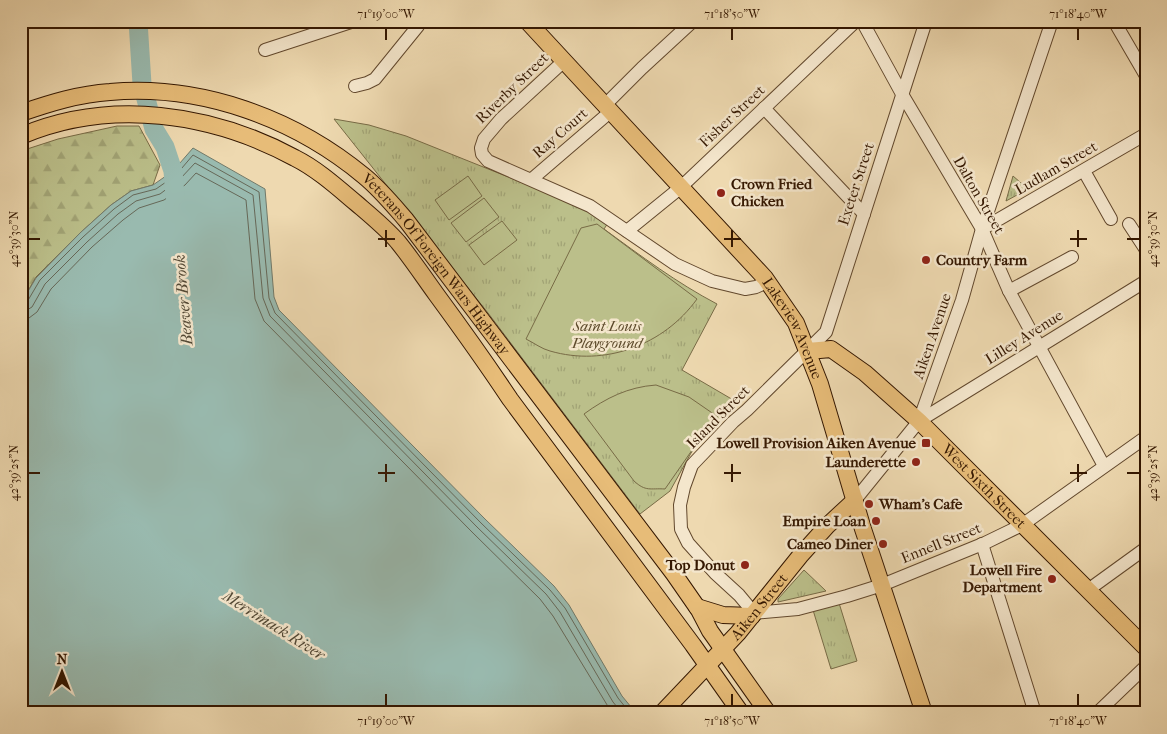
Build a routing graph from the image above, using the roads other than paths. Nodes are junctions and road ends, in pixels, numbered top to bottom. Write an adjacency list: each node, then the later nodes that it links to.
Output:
1 (354, 21): 10 (street)
2 (420, 21): 13 (street)
3 (527, 21): 11 (main road, Lakeview Avenue)
4 (693, 21): 16 (street, Ray Court)
5 (856, 21): 15 (street, Fisher Street)
6 (862, 21): 14 (street, Dalton Street)
7 (926, 21): 14 (street, Exeter Street)
8 (1052, 21): 26 (street, Aiken Avenue)
9 (1114, 21): 12 (street)
10 (265, 50)
11 (564, 61): 16 (main road, Lakeview Avenue); 21 (street, Riverby Street)
12 (1146, 76)
13 (355, 86)
14 (902, 94): 23 (street, Exeter Street); 26 (street, Dalton Street)
15 (764, 108): 22 (street, Fisher Street); 23 (street)
16 (607, 109): 21 (street, Ray Court); 22 (main road, Lakeview Avenue)
17 (21, 113): 44 (main road, Veterans Of Foreign Wars Highway)
18 (1146, 134): 20 (street, Ludlam Street)
19 (21, 136): 48 (main road, Veterans Of Foreign Wars Highway)
20 (1084, 171): 24 (street); 26 (street, Ludlam Street)
21 (532, 179): 27 (street)
22 (680, 188): 27 (street, Fisher Street); 31 (main road, Lakeview Avenue)
23 (864, 214): 34 (street, Exeter Street)
24 (1112, 220)
25 (1129, 224): 28 (street)
26 (982, 229): 32 (street, Dalton Street); 35 (street, Aiken Avenue)
27 (627, 231): 31 (street)
28 (1146, 250)
29 (1072, 257): 32 (street)
30 (1146, 281): 33 (street, Lilley Avenue)
31 (767, 282): 34 (main road, Lakeview Avenue)
32 (1009, 291): 33 (street, Dalton Street)
33 (1039, 346): 35 (street, Lilley Avenue); 37 (street, Dalton Street)
34 (808, 351): 35 (main road, West Sixth Street); 38 (main road, Lakeview Avenue); 45 (street, Island Street)
35 (919, 421): 38 (street, Aiken Avenue); 39 (main road, West Sixth Street)
36 (1146, 437): 37 (street, Ennell Street)
37 (1104, 466): 39 (street, Ennell Street)
38 (855, 500): 42 (main road, Lakeview Avenue); 45 (main road, Aiken Street)
39 (1022, 525): 40 (street, Ennell Street); 43 (main road, West Sixth Street)
40 (982, 544): 42 (street, Ennell Street); 54 (street)
41 (1146, 548): 43 (street)
42 (882, 585): 45 (street, Ennell Street); 53 (main road, Lakeview Avenue)
43 (1088, 590): 46 (main road, West Sixth Street)
44 (697, 607): 45 (main road); 47 (main road, Veterans Of Foreign Wars Highway)
45 (753, 614): 47 (main road, Aiken Street)
46 (1146, 648)
47 (722, 649): 48 (main road, Aiken Street); 52 (main road)
48 (706, 665): 50 (main road, Aiken Street); 51 (main road)
49 (1146, 666): 55 (street)
50 (663, 711)
51 (741, 713)
52 (768, 713)
53 (924, 713)
54 (1035, 713)
55 (1097, 713)

